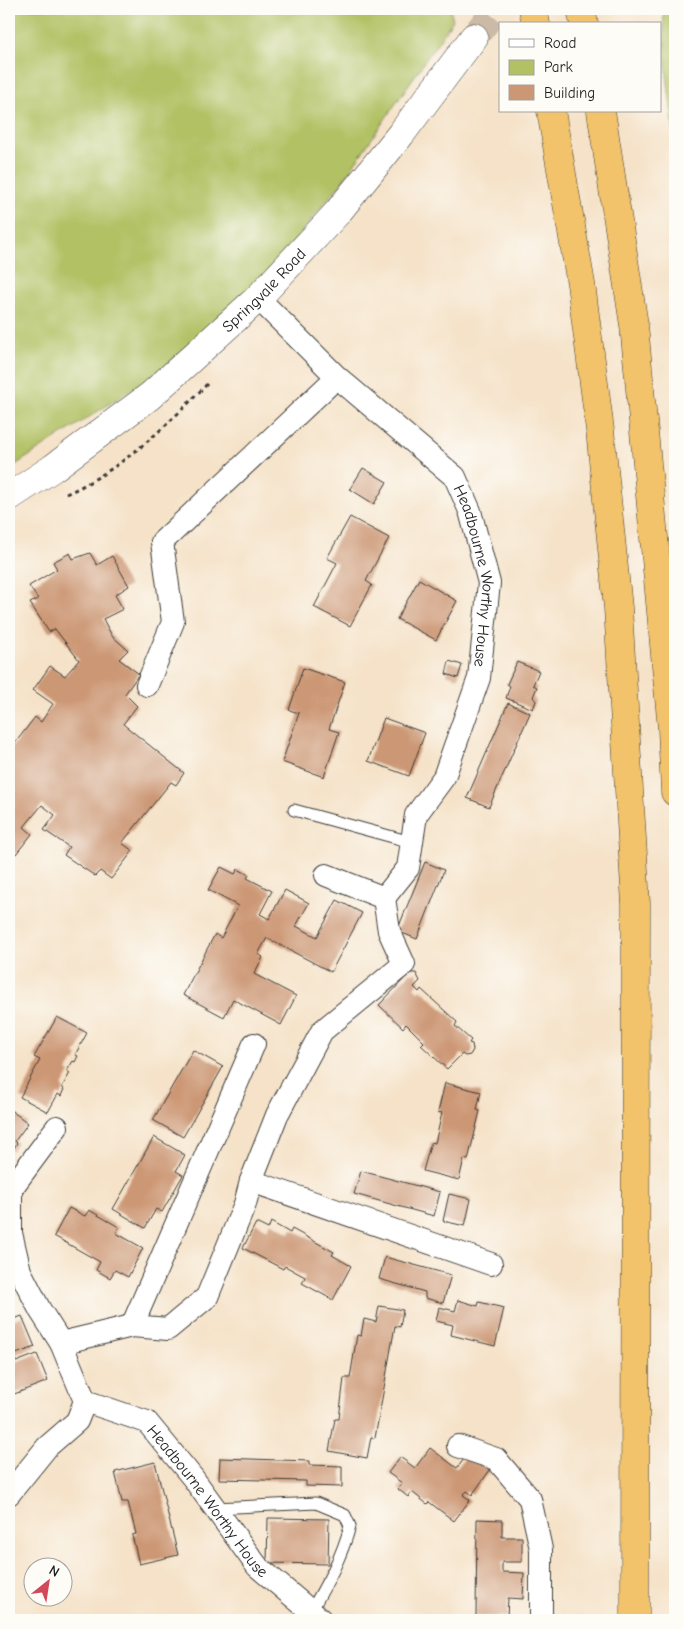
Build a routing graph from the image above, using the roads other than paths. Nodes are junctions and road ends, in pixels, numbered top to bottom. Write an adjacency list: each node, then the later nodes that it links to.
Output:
1 (533, 9): 3 (highway)
2 (581, 9): 4 (highway)
3 (536, 22)
4 (584, 22)
5 (474, 37): 8 (street, Springvale Road)
6 (551, 112): 29 (highway)
7 (601, 112): 12 (highway)
8 (258, 298): 9 (street, Headbourne Worthy House); 10 (street, Springvale Road)
9 (337, 377): 11 (street); 14 (street, Headbourne Worthy House)
10 (9, 497)
11 (147, 685)
12 (675, 792)
13 (294, 810): 14 (lane)
14 (411, 842): 16 (street, Headbourne Worthy House)
15 (326, 875): 16 (street)
16 (384, 898): 19 (street)
17 (254, 1044): 21 (street)
18 (58, 1128): 22 (street)
19 (252, 1181): 20 (street); 21 (street)
20 (491, 1264)
21 (132, 1326): 22 (street)
22 (61, 1342): 23 (street)
23 (85, 1401): 25 (street); 26 (street, Headbourne Worthy House)
24 (458, 1446): 28 (street)
25 (9, 1494)
26 (215, 1508): 27 (street, Headbourne Worthy House); 27 (lane)
27 (316, 1616)
28 (540, 1620)
29 (635, 1620)

